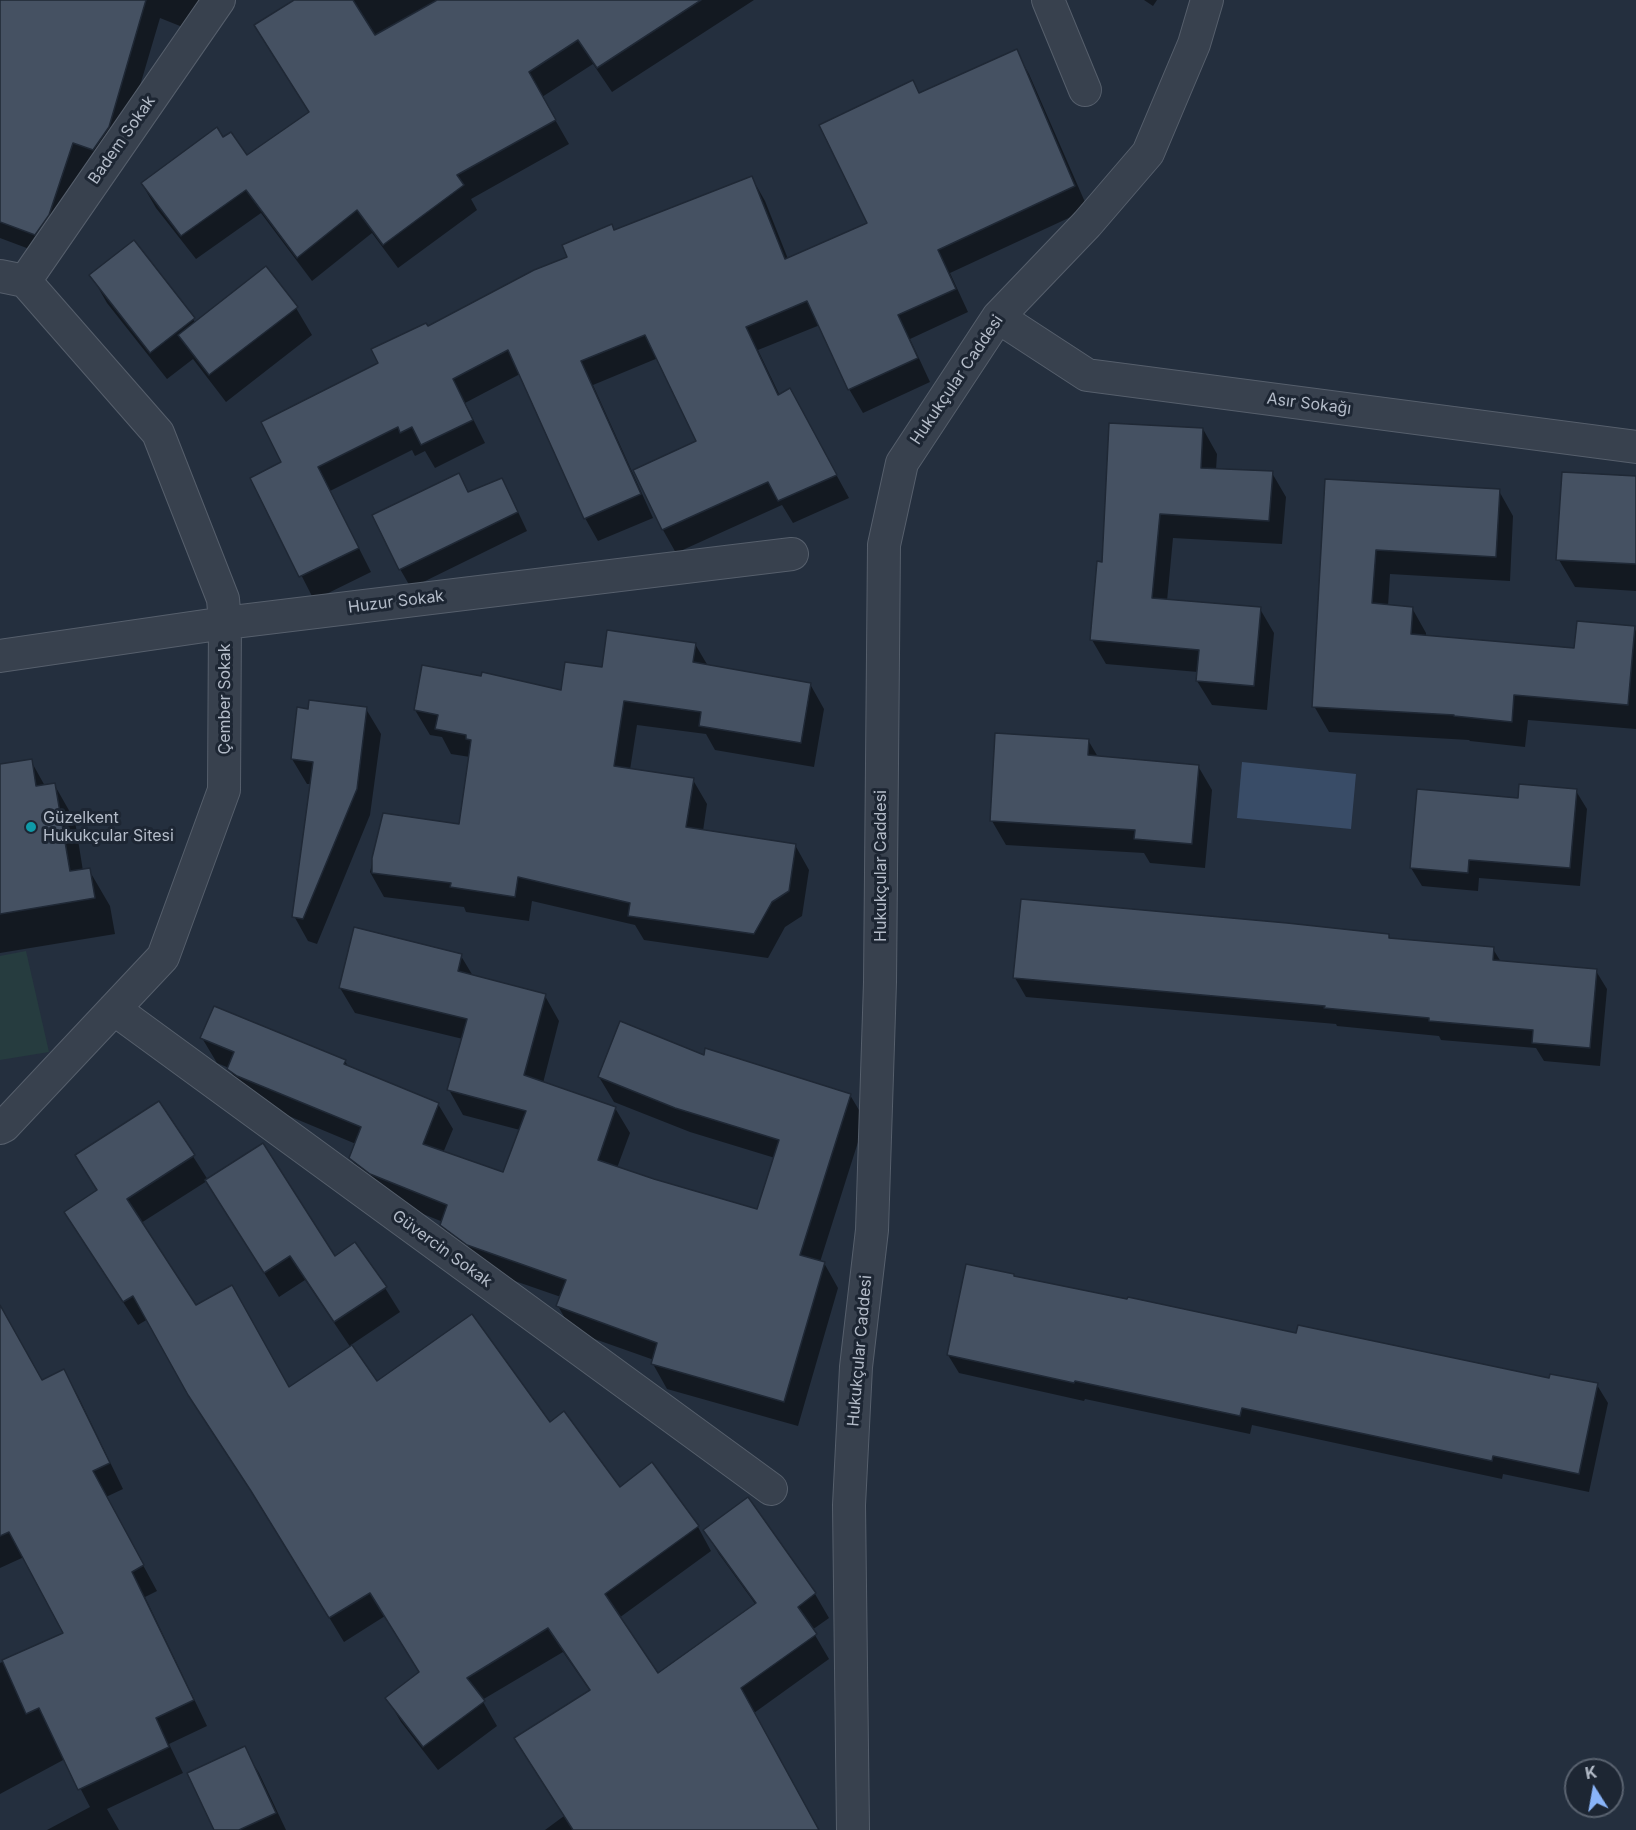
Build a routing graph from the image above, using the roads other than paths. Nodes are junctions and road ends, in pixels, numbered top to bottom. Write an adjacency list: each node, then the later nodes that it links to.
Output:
1 (219, 0): 5 (street, Badem Sokak)
2 (1048, 0): 4 (street)
3 (1207, 0): 6 (street, Hukukçular Caddesi)
4 (1086, 90)
5 (13, 278): 9 (street, Çember Sokak)
6 (998, 317): 7 (street, Asır Sokağı); 14 (street, Hukukçular Caddesi)
7 (1636, 447)
8 (792, 554): 9 (street, Huzur Sokak)
9 (225, 623): 10 (street, Huzur Sokak); 11 (street, Çember Sokak)
10 (0, 656)
11 (114, 1009): 12 (street, Çember Sokak); 13 (street, Güvercin Sokak)
12 (0, 1128)
13 (771, 1489)
14 (853, 1830)

